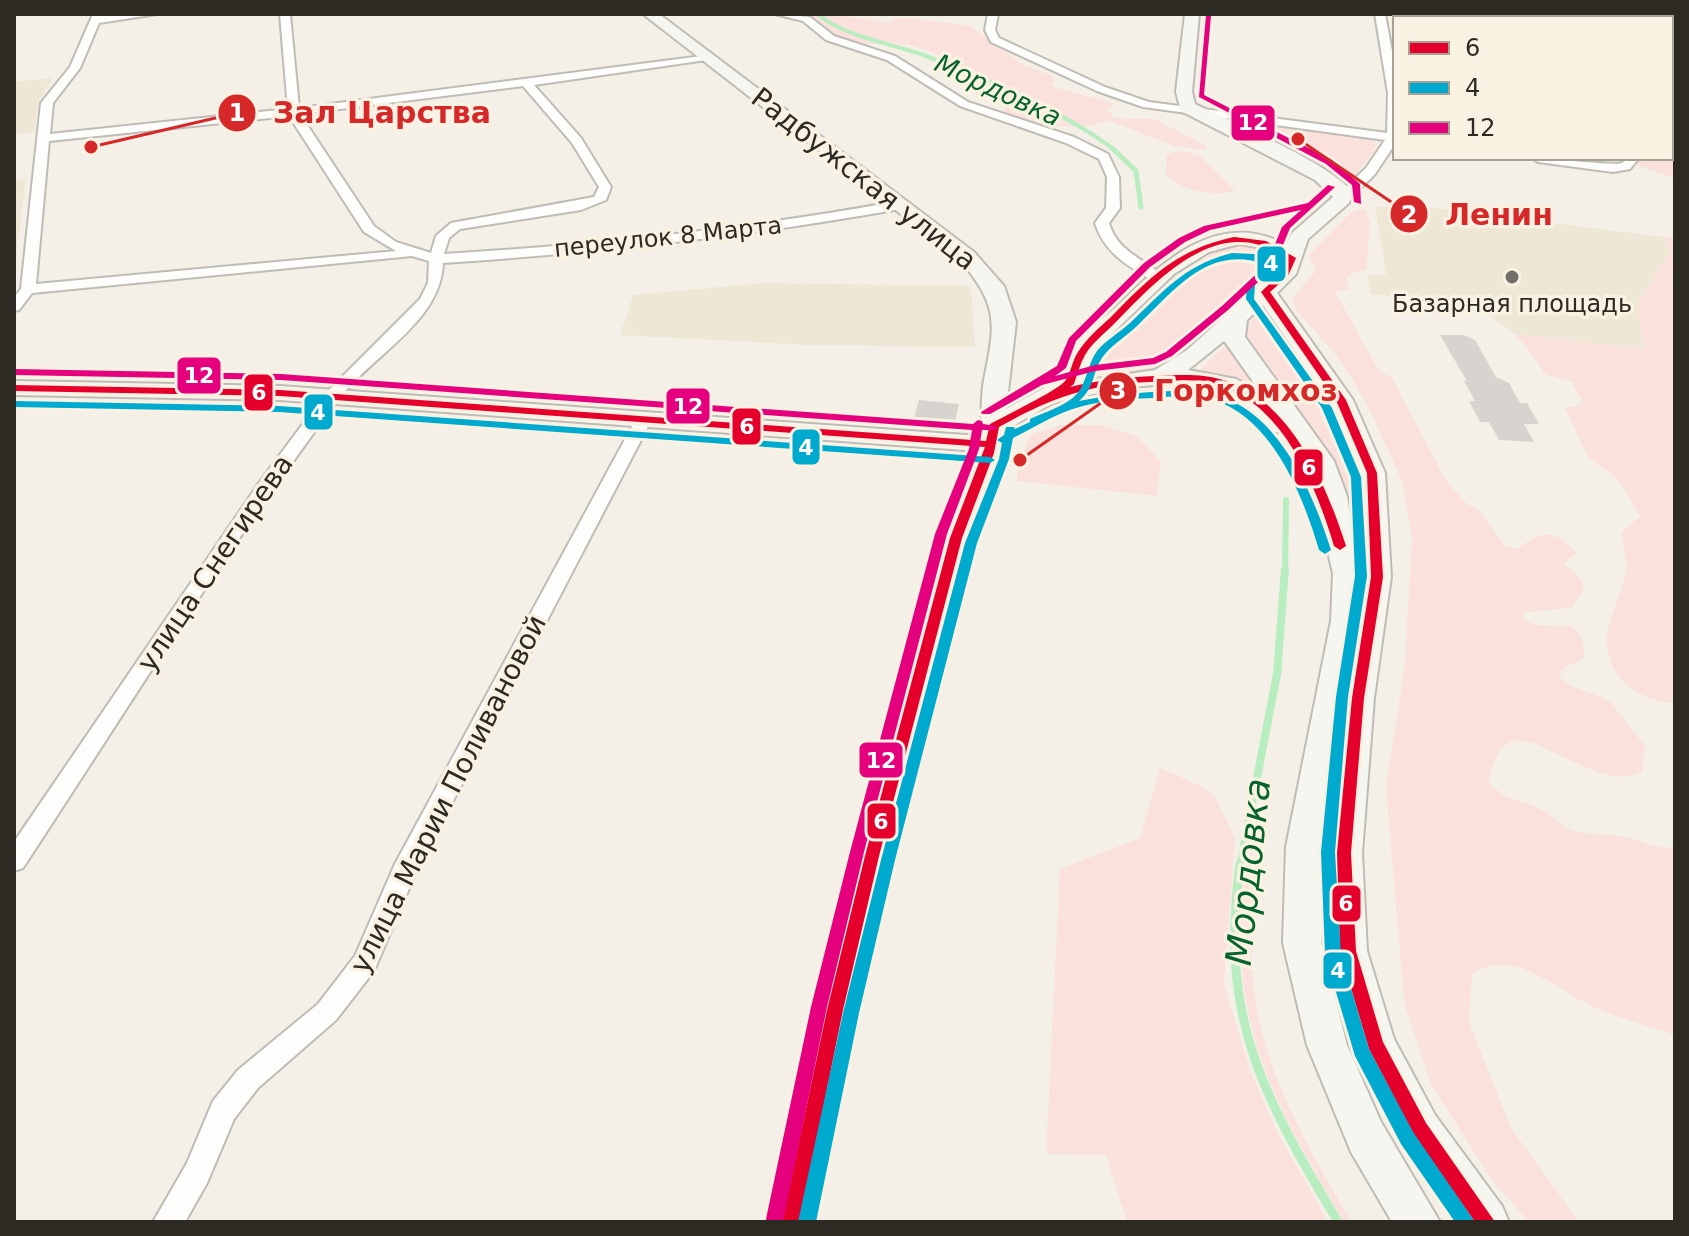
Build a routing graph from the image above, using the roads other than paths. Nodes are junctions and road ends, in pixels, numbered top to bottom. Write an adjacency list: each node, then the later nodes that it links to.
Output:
1 (152, 14): 8 (street)
2 (285, 14): 12 (street)
3 (650, 14): 9 (main road, Радбужская улица)
4 (780, 14): 24 (street)
5 (993, 14): 11 (street)
6 (1192, 14): 11 (main road)
7 (1380, 14): 14 (street)
8 (97, 17): 13 (street)
9 (706, 57): 10 (street); 18 (main road, Радбужская улица)
10 (527, 84): 12 (street); 23 (street, улица Снегирева)
11 (1192, 112): 14 (street); 17 (main road)
12 (294, 114): 13 (street); 21 (street)
13 (45, 138): 25 (street)
14 (1393, 138): 17 (street)
15 (1553, 160): 16 (street)
16 (1630, 162)
17 (1342, 199): 19 (main road)
18 (900, 205): 23 (street, переулок 8 Марта); 36 (main road, Радбужская улица)
19 (1318, 220): 20 (main road); 22 (main road)
20 (1241, 238): 22 (main road); 24 (main road)
21 (411, 254): 23 (street); 25 (street)
22 (1292, 258): 26 (main road)
23 (436, 259): 33 (street, улица Снегирева)
24 (1157, 277): 29 (main road)
25 (28, 289): 27 (street)
26 (1265, 292): 28 (main road); 42 (main road)
27 (14, 307)
28 (1236, 320): 30 (main road); 37 (main road)
29 (1083, 351): 31 (main road); 34 (main road)
30 (1160, 377): 31 (main road); 37 (main road)
31 (1134, 379): 34 (main road)
32 (14, 388): 33 (main road)
33 (331, 397): 35 (main road); 38 (street, улица Снегирева)
34 (1044, 398): 36 (main road)
35 (644, 419): 36 (main road); 39 (street, улица Марии Поливановой)
36 (993, 435): 40 (main road, Радбужская улица)
37 (1338, 536): 41 (main road)
38 (14, 861)
39 (168, 1222)
40 (791, 1222)
41 (1417, 1222)
42 (1486, 1222)

